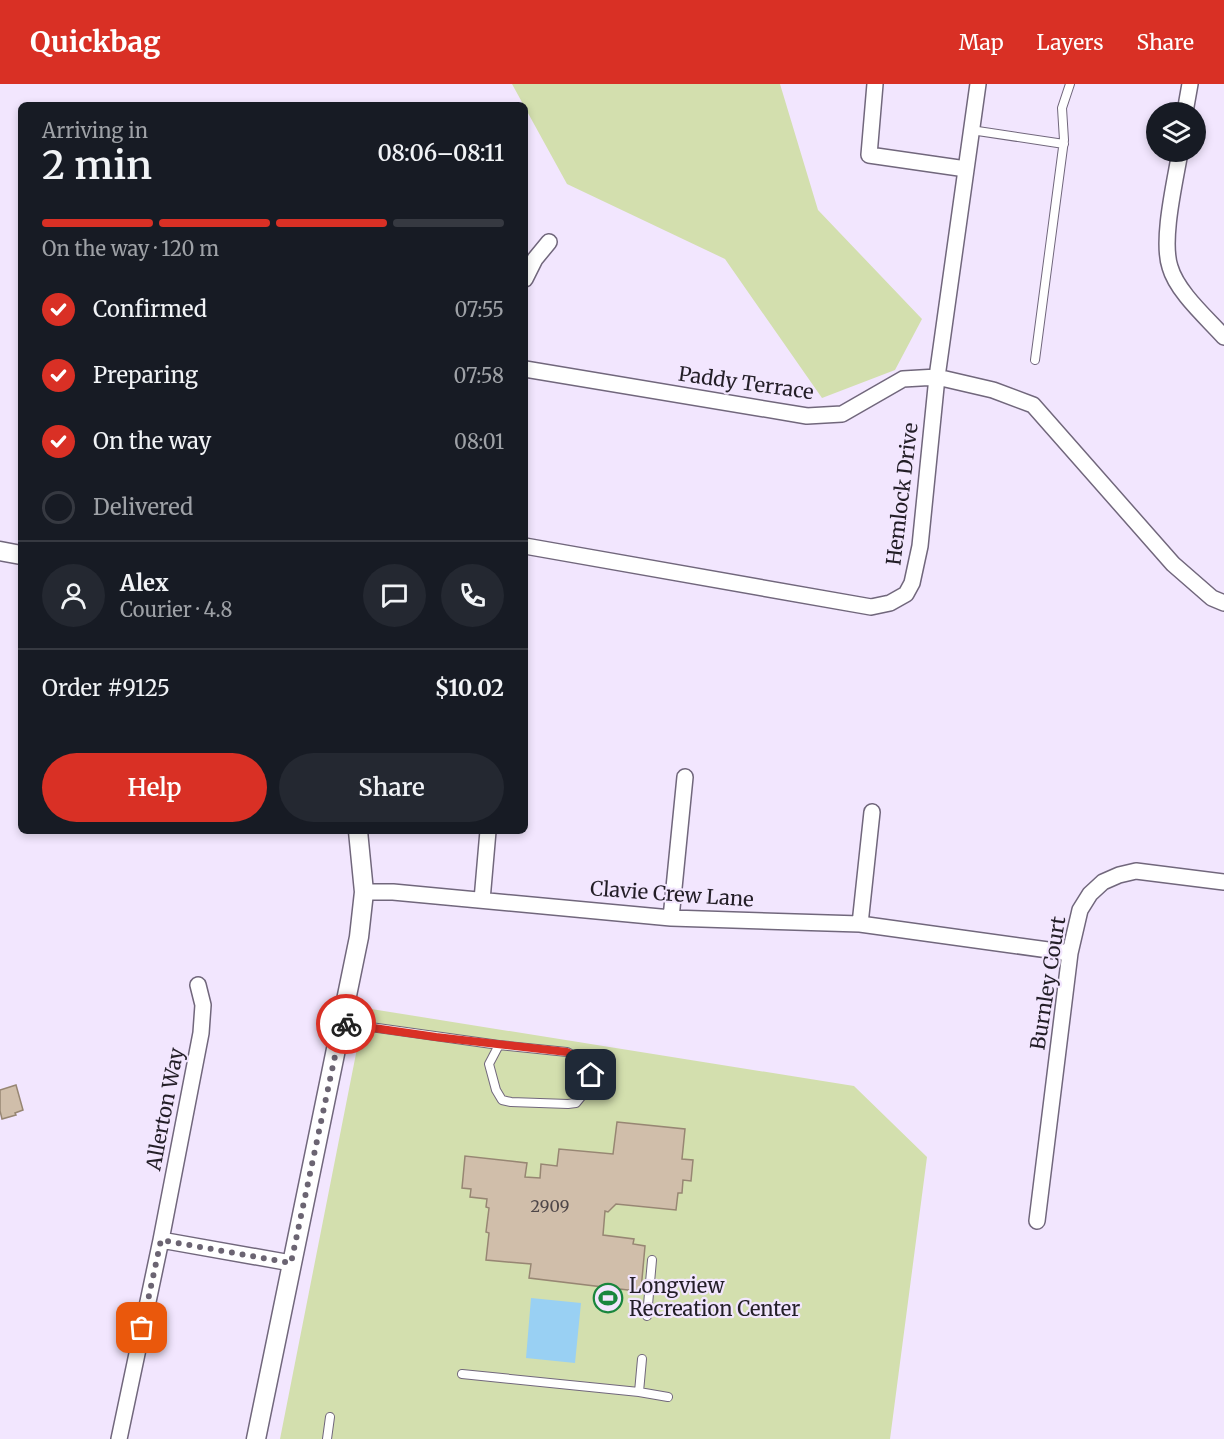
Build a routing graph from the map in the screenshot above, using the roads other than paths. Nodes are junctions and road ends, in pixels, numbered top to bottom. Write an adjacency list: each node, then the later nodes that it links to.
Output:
1 (875, 84): 9 (street)
2 (978, 84): 6 (street, Hemlock Drive)
3 (1070, 84): 7 (lane)
4 (1190, 84): 5 (street)
5 (1187, 102)
6 (971, 130): 7 (lane); 9 (street, Hemlock Drive)
7 (1064, 144): 13 (lane)
8 (1179, 162): 12 (street)
9 (966, 169): 15 (street, Hemlock Drive)
10 (549, 242): 11 (street)
11 (528, 273)
12 (1224, 337)
13 (1035, 360)
14 (528, 370): 15 (street, Paddy Terrace)
15 (937, 376): 16 (street, Hemlock Drive); 19 (street, Paddy Terrace)
16 (528, 547)
17 (0, 551): 18 (street)
18 (18, 554)
19 (1224, 603)
20 (685, 777): 27 (street)
21 (872, 812): 28 (street)
22 (358, 834): 25 (street)
23 (489, 834): 26 (street)
24 (1224, 882): 29 (street, Burnley Court)
25 (364, 892): 26 (street, Clavie Crew Lane); 31 (street)
26 (482, 900): 27 (street, Clavie Crew Lane)
27 (671, 918): 28 (street, Clavie Crew Lane)
28 (860, 924): 29 (street, Clavie Crew Lane)
29 (1070, 953): 33 (street, Burnley Court)
30 (198, 985): 34 (street, Allerton Way)
31 (342, 1023): 32 (lane); 36 (street)
32 (499, 1045): 32 (lane)
33 (1037, 1221)
34 (161, 1240): 36 (street); 43 (street, Allerton Way)
35 (652, 1260): 37 (lane)
36 (291, 1263): 44 (street)
37 (647, 1316)
38 (642, 1359): 40 (lane)
39 (462, 1374): 40 (lane)
40 (639, 1392): 41 (lane)
41 (668, 1396)
42 (330, 1417): 45 (lane)
43 (119, 1439)
44 (256, 1439)
45 (327, 1439)

